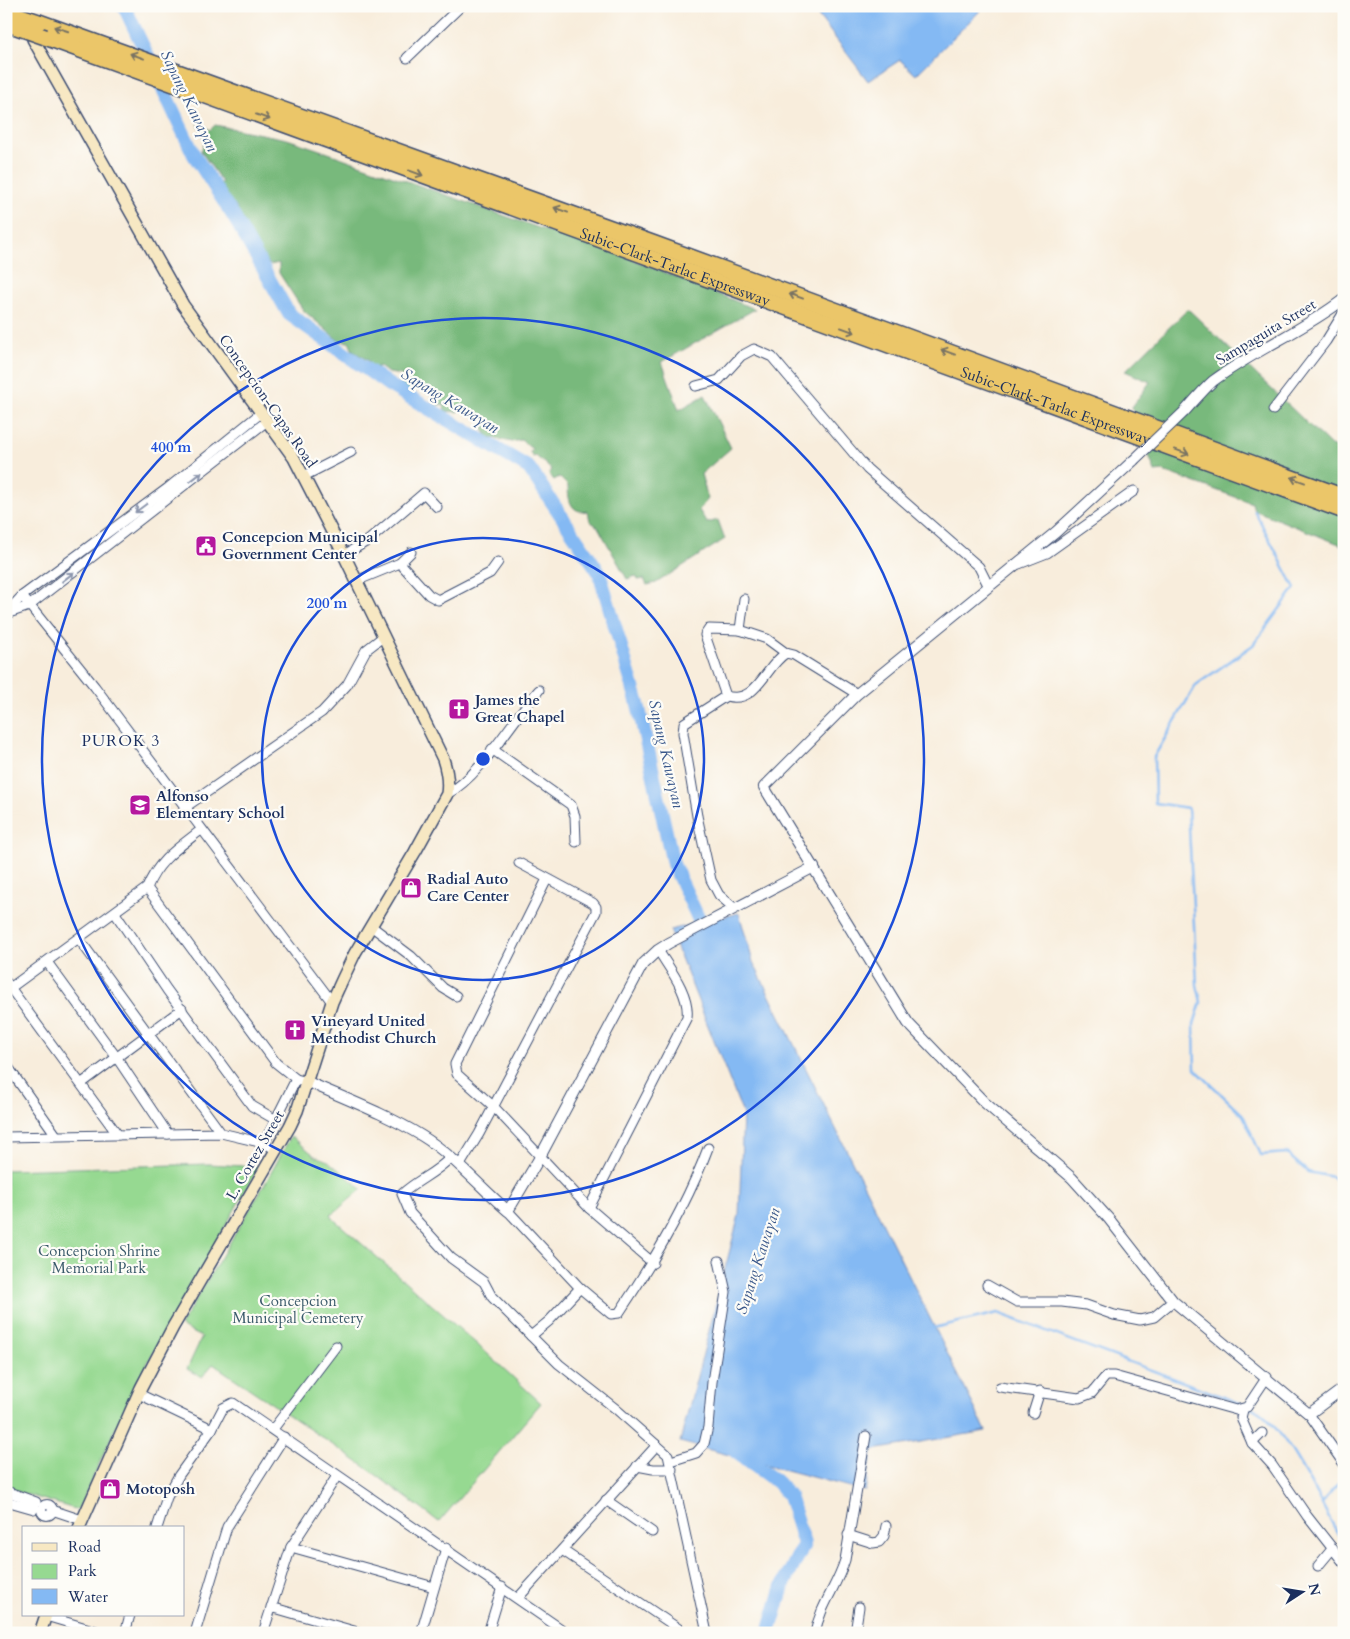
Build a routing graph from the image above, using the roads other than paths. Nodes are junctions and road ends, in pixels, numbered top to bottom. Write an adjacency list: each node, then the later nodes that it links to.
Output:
1 (461, 6): 4 (street)
2 (7, 19): 3 (highway, Subic-Clark-Tarlac Expressway, bridge); 13 (highway, Subic-Clark-Tarlac Expressway, one-way to 2, bridge)
3 (39, 38): 9 (main road, Concepcion-Capas Road); 15 (highway, Subic-Clark-Tarlac Expressway, one-way to 15)
4 (407, 58)
5 (1344, 300): 20 (street, Sampaguita Street, bridge)
6 (1344, 312): 8 (street)
7 (696, 386): 22 (street)
8 (1273, 410)
9 (264, 417): 11 (main road, Concepcion-Capas Road); 23 (street, one-way to 23); 25 (street, one-way to 9)
10 (351, 452): 11 (street)
11 (304, 476): 17 (main road, Concepcion-Capas Road)
12 (1134, 491): 20 (street)
13 (1344, 497)
14 (437, 507): 17 (street)
15 (1344, 511)
16 (411, 552): 19 (street)
17 (344, 555): 21 (main road, Concepcion-Capas Road)
18 (498, 562): 19 (street)
19 (400, 563): 21 (street)
20 (1016, 565): 22 (street, Sampaguita Street)
21 (356, 582): 28 (main road, Concepcion-Capas Road)
22 (988, 585): 31 (street, Sampaguita Street)
23 (22, 596): 25 (street); 26 (street)
24 (744, 599): 27 (street)
25 (29, 606): 26 (street); 35 (street)
26 (6, 614)
27 (740, 630): 29 (street); 32 (street)
28 (384, 636): 34 (main road, Concepcion-Capas Road); 35 (street)
29 (786, 652): 31 (street); 32 (street)
30 (539, 690): 33 (street)
31 (857, 694): 39 (street, Sampaguita Street)
32 (726, 696): 42 (street)
33 (492, 749): 34 (street); 37 (street)
34 (446, 794): 44 (main road, L. Cortez Street)
35 (184, 808): 36 (street)
36 (201, 830): 41 (street); 50 (street)
37 (576, 842)
38 (519, 863): 40 (street)
39 (814, 868): 42 (street); 77 (street)
40 (547, 879): 58 (street); 58 (street)
41 (147, 888): 43 (street); 55 (street)
42 (730, 910): 46 (street)
43 (115, 913): 45 (street); 51 (street)
44 (371, 926): 49 (street); 50 (main road, L. Cortez Street)
45 (79, 939): 47 (street); 52 (street)
46 (658, 950): 68 (street); 71 (street)
47 (46, 962): 48 (street); 53 (street)
48 (8, 987): 57 (street)
49 (456, 996)
50 (332, 1002): 56 (main road, L. Cortez Street)
51 (182, 1009): 52 (street); 59 (street)
52 (150, 1034): 53 (street); 60 (street)
53 (117, 1058): 57 (street); 61 (street)
54 (6, 1064): 62 (street)
55 (296, 1079): 56 (street); 59 (street)
56 (308, 1082): 67 (main road, L. Cortez Street); 69 (street)
57 (82, 1083): 63 (street)
58 (493, 1106): 68 (street); 70 (street)
59 (276, 1120): 65 (street)
60 (221, 1133): 61 (street); 65 (street)
61 (168, 1134): 63 (street)
62 (56, 1135): 63 (street); 64 (street)
63 (118, 1135)
64 (6, 1137)
65 (264, 1143): 67 (street)
66 (708, 1148): 74 (street)
67 (277, 1150): 84 (main road, L. Cortez Street)
68 (540, 1157): 71 (street); 72 (street)
69 (450, 1158): 70 (street); 78 (street)
70 (460, 1165): 72 (street)
71 (589, 1208): 74 (street)
72 (508, 1211): 76 (street)
73 (719, 1261): 96 (street)
74 (653, 1263): 76 (street)
75 (987, 1285): 77 (street)
76 (580, 1288): 78 (street)
77 (1174, 1301): 80 (street)
78 (531, 1336): 94 (street)
79 (336, 1346): 89 (street)
80 (1267, 1377): 85 (street); 87 (street)
81 (1000, 1386): 83 (street)
82 (1344, 1388): 87 (street)
83 (1040, 1391): 85 (street); 86 (street)
84 (139, 1394): 88 (street); 103 (main road, L. Cortez Street)
85 (1242, 1410): 93 (street)
86 (1033, 1413)
87 (1309, 1414): 95 (street)
88 (212, 1429): 89 (street); 104 (street)
89 (273, 1429): 92 (street)
90 (1262, 1433): 93 (street)
91 (866, 1436): 107 (street)
92 (284, 1437): 98 (street); 126 (street)
93 (1252, 1443): 110 (street)
94 (657, 1445): 96 (street); 97 (street)
95 (1344, 1464)
96 (672, 1465): 97 (street); 133 (street)
97 (637, 1466): 100 (street)
98 (337, 1476): 108 (street); 109 (street)
99 (6, 1491): 102 (street)
100 (606, 1500): 106 (street); 111 (street)
101 (6, 1501): 102 (street)
102 (42, 1508): 103 (street)
103 (80, 1524)
104 (158, 1526)
105 (886, 1526): 107 (street)
106 (652, 1532)
107 (848, 1535): 122 (street)
108 (290, 1547): 114 (street); 117 (street)
109 (446, 1548): 114 (street); 115 (street)
110 (1332, 1548): 112 (street); 113 (street)
111 (562, 1550): 116 (street); 132 (street)
112 (1344, 1563)
113 (1318, 1566)
114 (434, 1587): 129 (street)
115 (502, 1587): 116 (street); 130 (street)
116 (518, 1598): 121 (street)
117 (271, 1607): 127 (street); 128 (street)
118 (859, 1607): 134 (street)
119 (46, 1616): 123 (main road); 124 (street)
120 (130, 1616): 125 (street)
121 (558, 1630): 131 (street)
122 (818, 1631)
123 (40, 1633)
124 (103, 1633)
125 (125, 1633)
126 (194, 1633)
127 (263, 1633)
128 (361, 1633)
129 (421, 1633)
130 (488, 1633)
131 (567, 1633)
132 (685, 1633)
133 (707, 1633)
134 (855, 1633)

